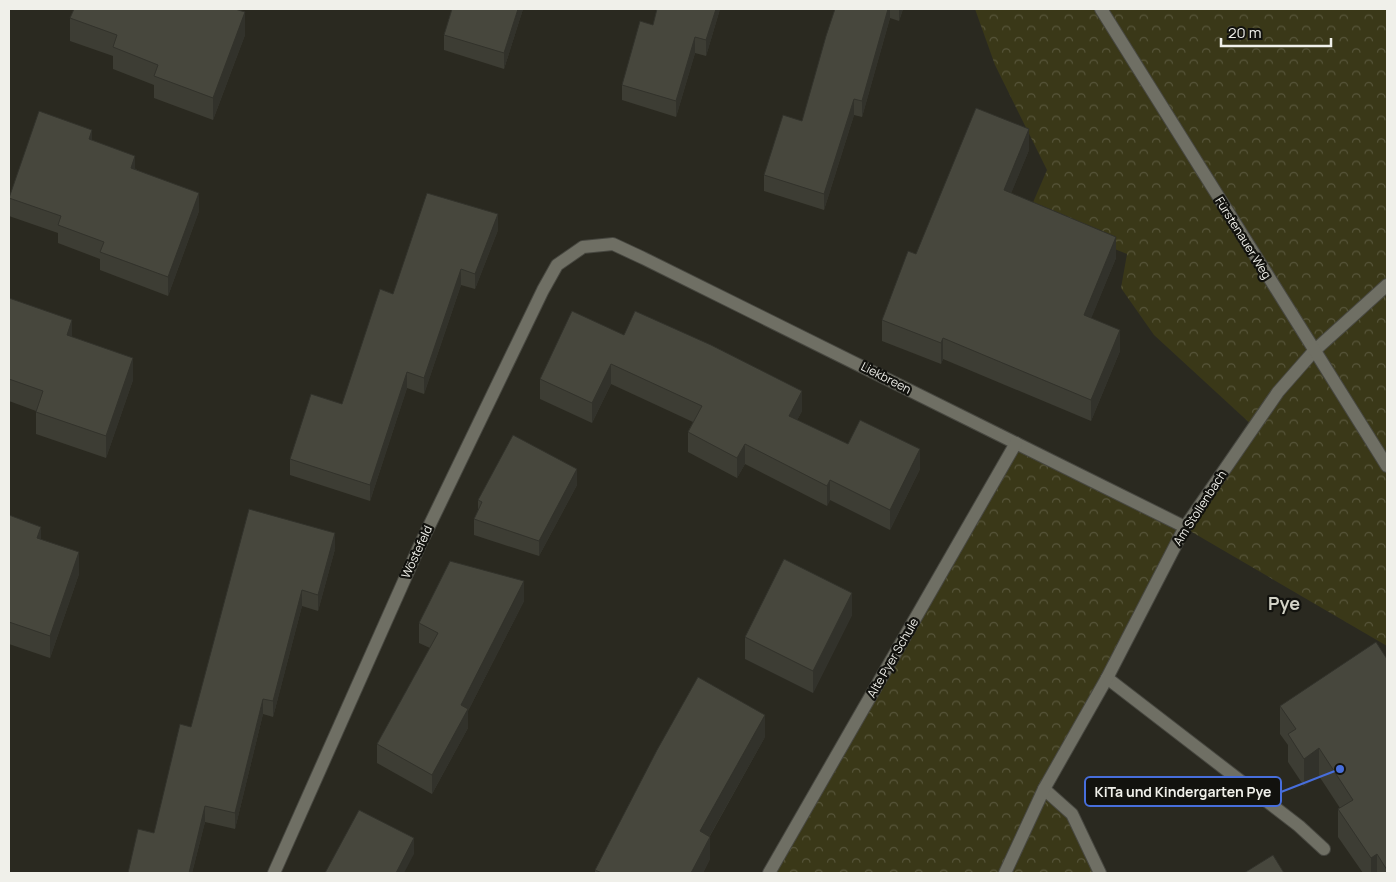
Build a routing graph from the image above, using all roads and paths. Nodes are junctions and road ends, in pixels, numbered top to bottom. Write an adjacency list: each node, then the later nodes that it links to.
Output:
1 (1100, 9): 4 (street, Fürstenauer Weg)
2 (582, 247): 5 (street, Liekbreen); 11 (street, Wöstefeld)
3 (1387, 286): 4 (street, Am Stollenbach)
4 (1314, 352): 6 (street, Fürstenauer Weg); 7 (street, Am Stollenbach)
5 (1016, 443): 7 (street, Liekbreen); 12 (street, Alte Pyer Schule)
6 (1387, 466)
7 (1185, 528): 8 (street, Am Stollenbach)
8 (1107, 678): 9 (street, Am Stollenbach); 10 (street)
9 (1044, 789): 13 (street, Am Stollenbach); 14 (street)
10 (1324, 849)
11 (274, 873)
12 (769, 873)
13 (1005, 873)
14 (1100, 873)

